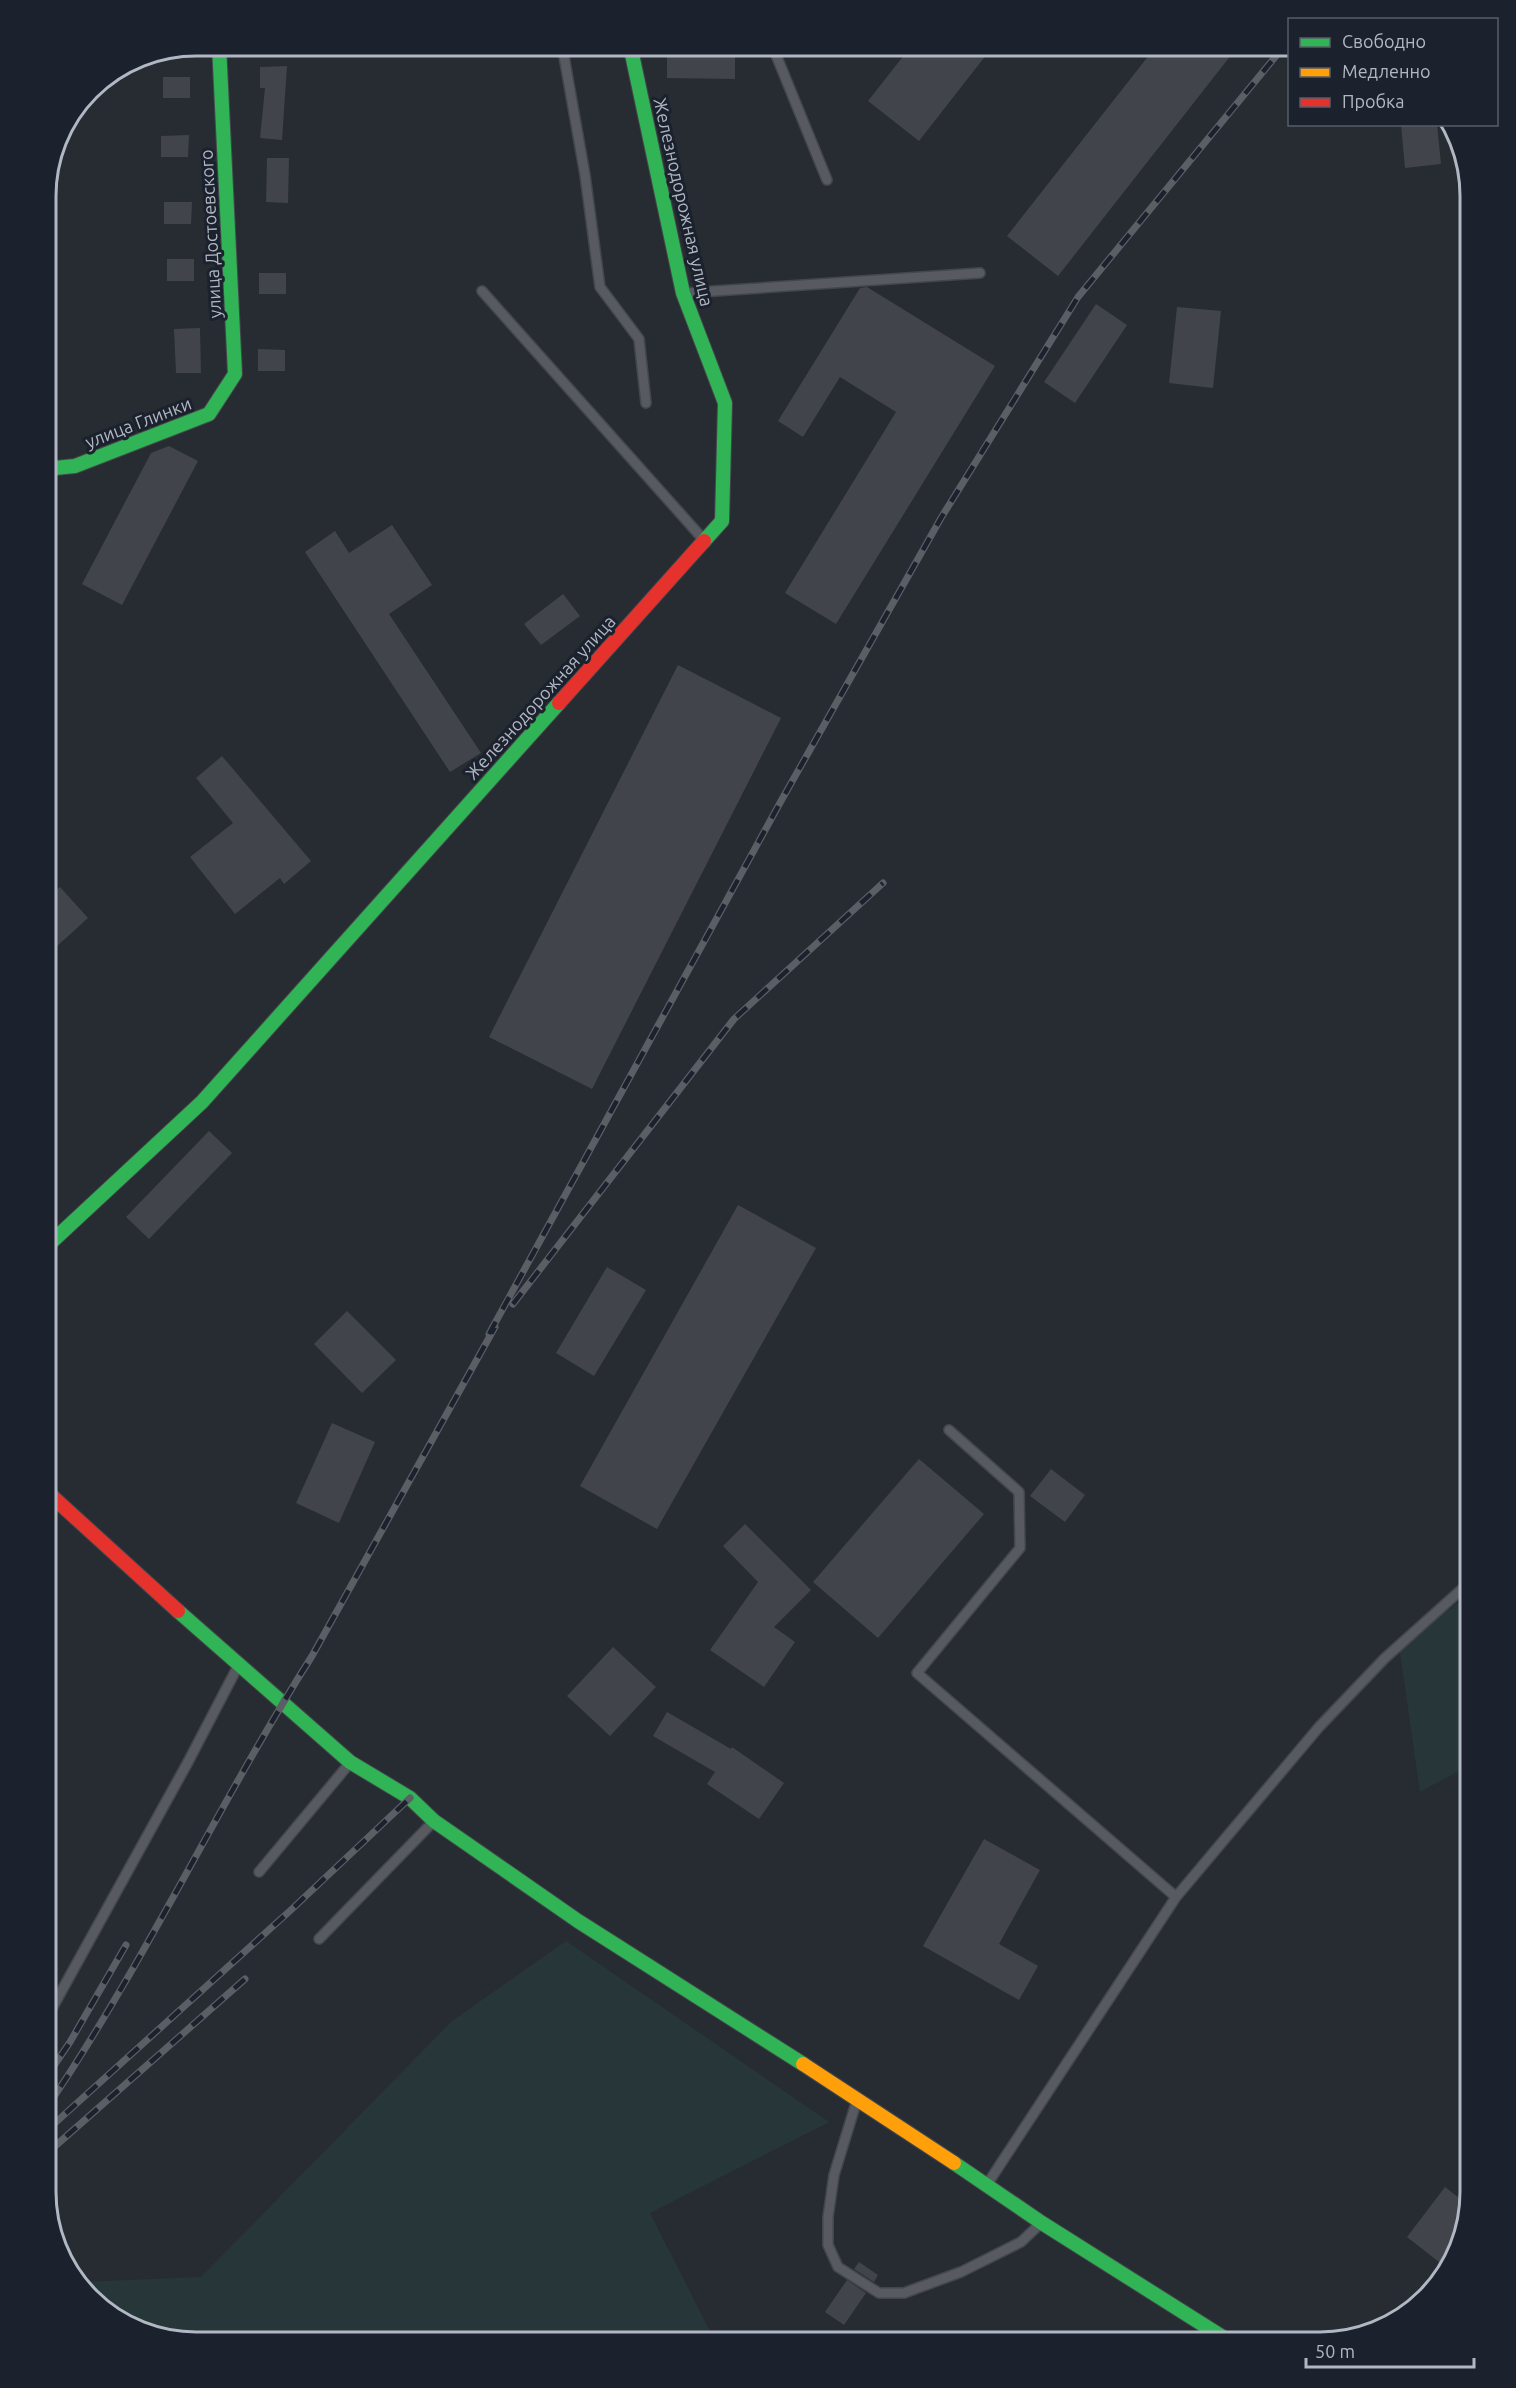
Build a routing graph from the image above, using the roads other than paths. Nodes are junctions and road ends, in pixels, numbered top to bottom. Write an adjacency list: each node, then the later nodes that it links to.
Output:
1 (220, 56): 10 (street, улица Достоевского)
2 (564, 56): 9 (lane)
3 (632, 56): 8 (street, Железнодорожная улица)
4 (776, 56): 5 (lane)
5 (827, 180)
6 (980, 273): 8 (lane)
7 (482, 291): 12 (lane)
8 (683, 293): 12 (street, Железнодорожная улица)
9 (646, 403)
10 (209, 414): 11 (street, улица Глинки)
11 (56, 468)
12 (705, 541): 13 (street, Железнодорожная улица)
13 (56, 1238)
14 (949, 1430): 21 (lane)
15 (56, 1500): 17 (street)
16 (1460, 1591): 21 (lane)
17 (238, 1665): 18 (street); 23 (lane)
18 (350, 1762): 19 (street); 20 (lane)
19 (434, 1821): 22 (lane); 24 (street)
20 (259, 1872)
21 (1176, 1897): 25 (lane)
22 (319, 1939)
23 (56, 2001)
24 (857, 2098): 25 (street); 26 (lane)
25 (987, 2185): 26 (street)
26 (1042, 2223): 27 (street)
27 (1215, 2332)

